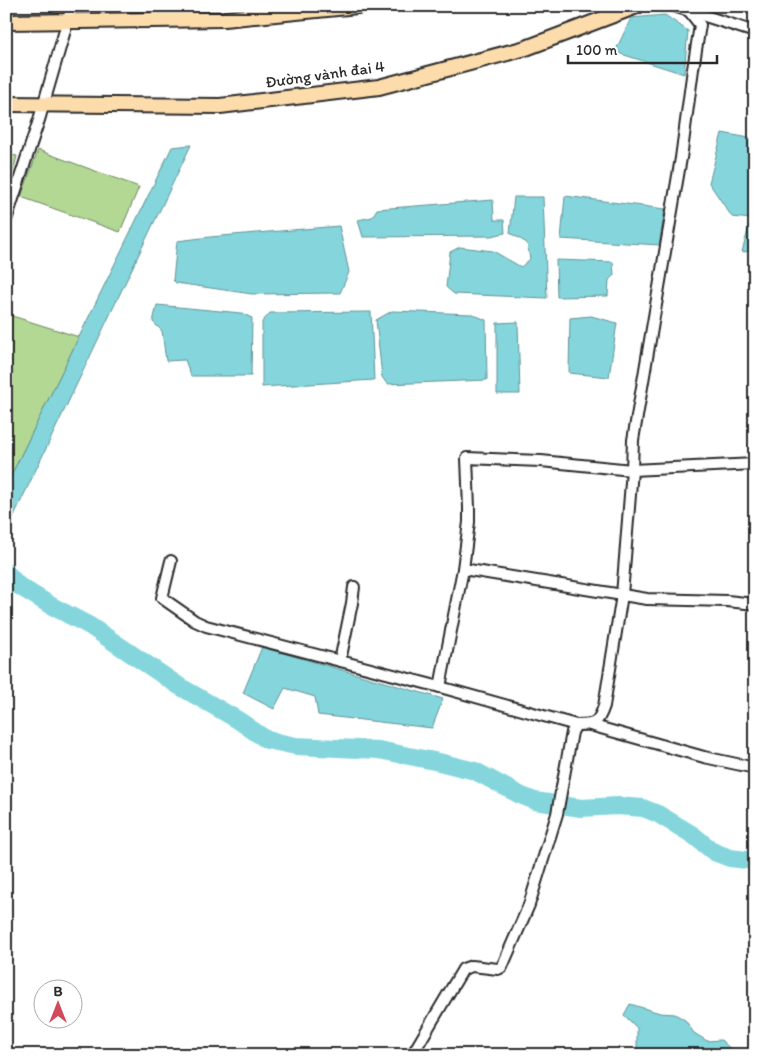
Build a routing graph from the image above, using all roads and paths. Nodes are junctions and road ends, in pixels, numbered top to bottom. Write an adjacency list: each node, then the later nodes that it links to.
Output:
1 (72, 6): 6 (street)
2 (358, 6): 6 (main road)
3 (637, 6): 10 (main road, Đường vành đai 4)
4 (674, 6): 5 (street)
5 (690, 12): 8 (street); 13 (street)
6 (68, 21): 7 (main road); 10 (street)
7 (6, 22)
8 (755, 32)
9 (6, 104): 10 (main road, Đường vành đai 4)
10 (44, 104): 11 (street)
11 (6, 220)
12 (755, 464): 13 (street)
13 (632, 470): 15 (street); 17 (street)
14 (171, 561): 19 (street)
15 (463, 569): 17 (street); 20 (street)
16 (354, 587): 19 (street)
17 (622, 595): 18 (street); 22 (street)
18 (755, 604)
19 (340, 661): 20 (street)
20 (440, 687): 21 (street)
21 (576, 725): 22 (street); 24 (street)
22 (590, 725): 23 (street)
23 (755, 768)
24 (412, 1055)

